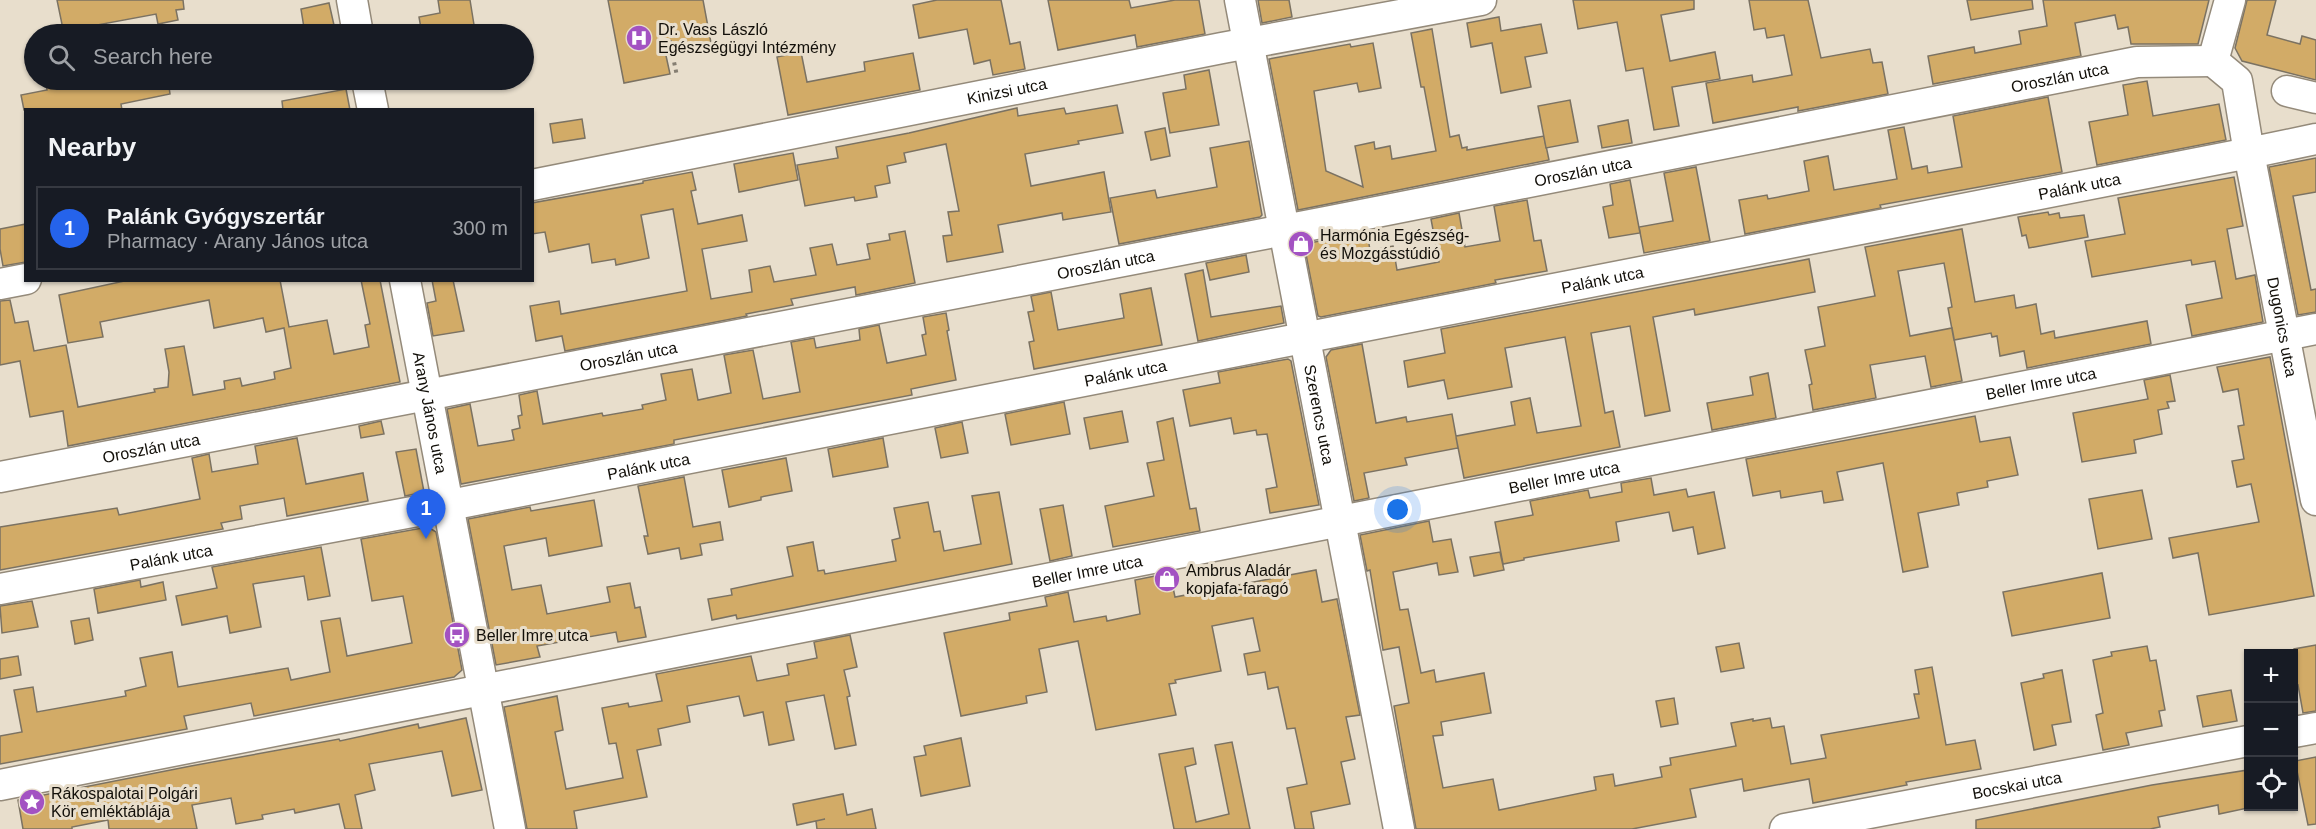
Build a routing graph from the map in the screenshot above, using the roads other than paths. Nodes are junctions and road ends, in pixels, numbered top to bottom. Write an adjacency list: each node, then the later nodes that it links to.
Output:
1 (352, 0): 5 (street)
2 (1240, 0): 6 (street, Szerencs utca)
3 (1481, 0): 6 (street, Kinizsi utca)
4 (2230, 0): 7 (street)
5 (356, 24)
6 (1248, 44): 14 (street, Kinizsi utca); 15 (street, Szerencs utca)
7 (2213, 61): 13 (street, Dugonics utca); 15 (street, Oroszlán utca)
8 (369, 90): 11 (street)
9 (2288, 91): 10 (street)
10 (2316, 98)
11 (373, 108)
12 (2316, 139): 13 (street, Palánk utca)
13 (2250, 153): 20 (street, Dugonics utca); 21 (street, Palánk utca)
14 (534, 185)
15 (1284, 230): 21 (street, Szerencs utca); 22 (street, Oroszlán utca)
16 (24, 279): 18 (street)
17 (405, 282): 22 (street, Arany János utca)
18 (0, 284)
19 (2316, 329): 20 (street, Beller Imre utca)
20 (2284, 335): 24 (street, Dugonics utca); 26 (street, Beller Imre utca)
21 (1305, 338): 25 (street, Palánk utca); 26 (street, Szerencs utca)
22 (428, 396): 23 (street, Oroszlán utca); 25 (street, Arany János utca)
23 (0, 477)
24 (2316, 500)
25 (448, 505): 27 (street, Palánk utca); 28 (street, Arany János utca)
26 (1340, 522): 28 (street, Beller Imre utca); 34 (street, Szerencs utca)
27 (0, 589)
28 (483, 691): 32 (street, Beller Imre utca); 33 (street, Arany János utca)
29 (2316, 728): 30 (street)
30 (2298, 731)
31 (2244, 742): 35 (street, Bocskai utca)
32 (0, 785)
33 (510, 829)
34 (1399, 829)
35 (1785, 829)

